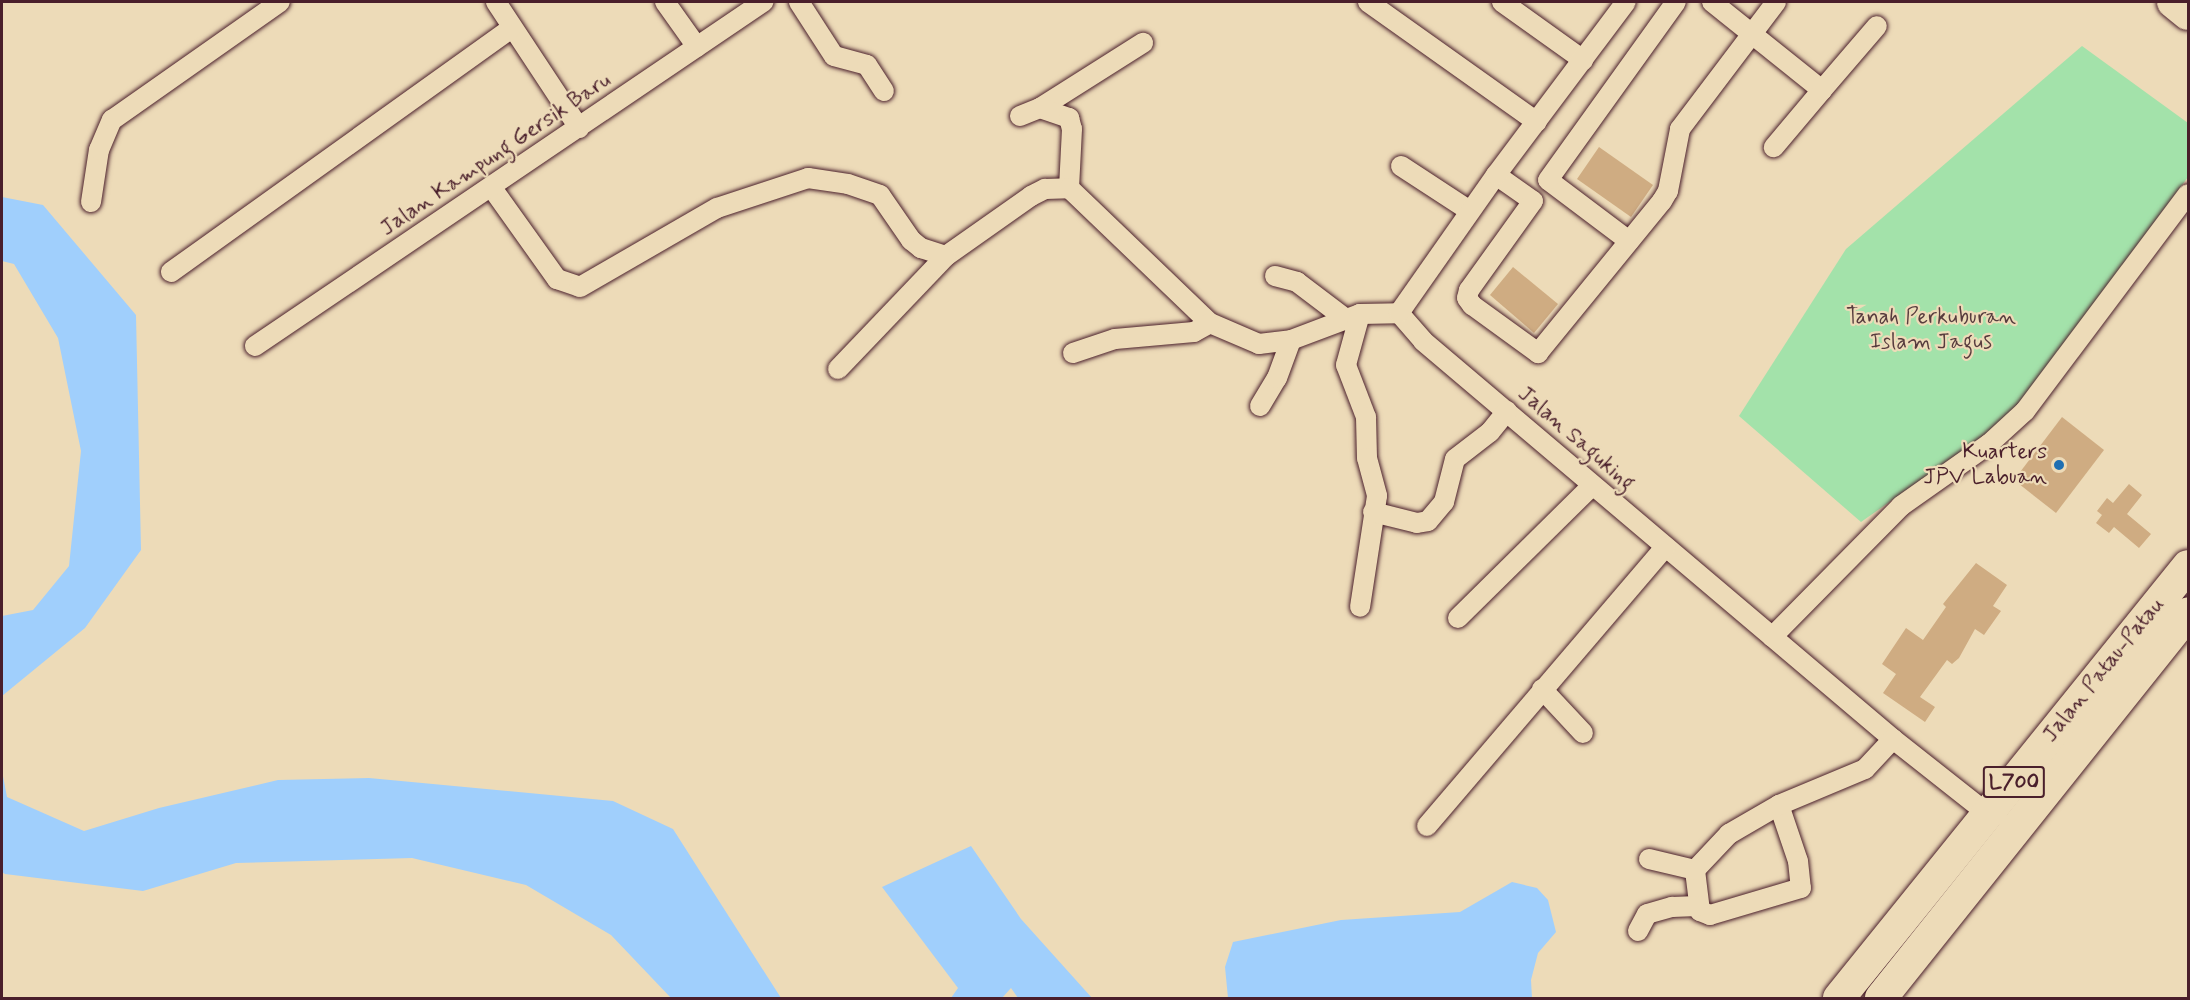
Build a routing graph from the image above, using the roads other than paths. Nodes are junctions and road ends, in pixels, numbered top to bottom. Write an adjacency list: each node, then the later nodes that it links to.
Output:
1 (280, 2): 34 (street)
2 (496, 2): 15 (street)
3 (665, 2): 18 (street)
4 (763, 2): 18 (street, Jalan Kampung Gersik Baru)
5 (799, 2): 21 (street)
6 (1372, 2): 24 (street)
7 (1502, 2): 19 (street)
8 (1626, 2): 19 (street)
9 (1676, 2): 29 (street)
10 (1712, 2): 16 (street)
11 (1776, 2): 16 (street)
12 (2173, 2): 13 (main road)
13 (2188, 14)
14 (1877, 26): 20 (street)
15 (511, 29): 25 (street); 38 (street)
16 (1753, 33): 20 (street); 36 (street)
17 (1143, 43): 22 (street)
18 (697, 47): 25 (street, Jalan Kampung Gersik Baru)
19 (1583, 60): 24 (street)
20 (1822, 90): 26 (street)
21 (884, 91)
22 (1040, 108): 23 (street); 31 (street)
23 (1020, 116)
24 (1537, 122): 28 (street)
25 (579, 128): 30 (street, Jalan Kampung Gersik Baru)
26 (1774, 147)
27 (1401, 166): 35 (street)
28 (1496, 174): 33 (street); 35 (street)
29 (1548, 180): 33 (street); 36 (street)
30 (492, 188): 37 (street); 44 (street, Jalan Kampung Gersik Baru)
31 (1069, 188): 37 (street); 42 (street)
32 (2188, 194): 56 (street)
33 (1533, 201): 36 (street)
34 (91, 202)
35 (1470, 212): 40 (street)
36 (1629, 241)
37 (946, 256): 46 (street)
38 (171, 272)
39 (1275, 276): 41 (street)
40 (1399, 313): 41 (street); 48 (street, Jalan Saguking)
41 (1354, 317): 43 (street); 50 (street)
42 (1210, 323): 43 (street); 45 (street)
43 (1291, 340): 47 (street)
44 (255, 346)
45 (1073, 353)
46 (838, 369)
47 (1260, 406)
48 (1507, 411): 49 (street, Jalan Saguking); 50 (street)
49 (1592, 486): 51 (street, Jalan Saguking); 55 (street)
50 (1373, 512): 53 (street)
51 (1665, 547): 56 (street, Jalan Saguking); 57 (street)
52 (2188, 566): 62 (main road, Jalan Patau-Patau / L700)
53 (1360, 607)
54 (2188, 613): 61 (main road, Jalan Patau-Patau / L700)
55 (1458, 618)
56 (1772, 637): 59 (street, Jalan Saguking)
57 (1542, 689): 58 (street); 63 (street)
58 (1583, 733)
59 (1893, 739): 60 (street); 62 (street, Jalan Saguking)
60 (1779, 805): 65 (street); 66 (street)
61 (2033, 808): 62 (street); 69 (main road, Jalan Patau-Patau / L700)
62 (1988, 814): 68 (main road, Jalan Patau-Patau / L700)
63 (1427, 826)
64 (1649, 859): 65 (street)
65 (1695, 870): 66 (street)
66 (1698, 906): 67 (street)
67 (1638, 931)
68 (1839, 999)
69 (1881, 999)

